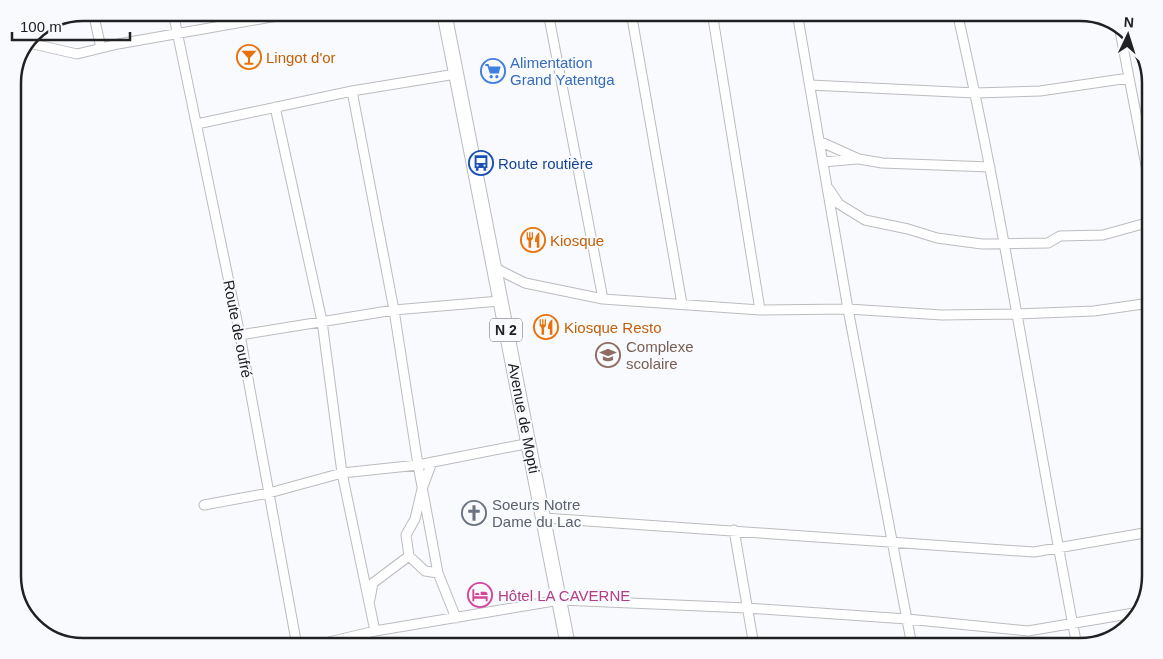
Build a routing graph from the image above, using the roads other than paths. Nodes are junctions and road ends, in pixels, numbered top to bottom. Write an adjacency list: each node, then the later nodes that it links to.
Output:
1 (95, 21): 13 (street)
2 (175, 21): 10 (street, Route de oufré)
3 (250, 21): 10 (street)
4 (446, 21): 14 (main road, Avenue de Mopti / N 2)
5 (550, 21): 30 (street)
6 (632, 21): 32 (street)
7 (713, 21): 36 (street)
8 (799, 21): 16 (street)
9 (959, 21): 18 (street)
10 (177, 34): 13 (street); 20 (street, Route de oufré)
11 (1121, 37): 15 (street)
12 (35, 44): 13 (street)
13 (101, 48)
14 (456, 74): 17 (street); 29 (main road, Avenue de Mopti / N 2)
15 (1130, 78): 18 (street); 22 (street)
16 (810, 85): 18 (street); 21 (street)
17 (352, 91): 19 (street); 35 (street)
18 (975, 93): 25 (street)
19 (275, 107): 20 (street); 38 (street)
20 (198, 124): 39 (street, Route de oufré)
21 (819, 141): 23 (street); 24 (street)
22 (1142, 143)
23 (859, 159): 24 (street); 25 (street)
24 (823, 162): 26 (street)
25 (990, 167): 28 (street)
26 (827, 186): 28 (street); 34 (street)
27 (1142, 224): 28 (street)
28 (1003, 244): 37 (street)
29 (494, 268): 30 (street); 31 (main road, Avenue de Mopti / N 2)
30 (602, 299): 32 (street)
31 (500, 301): 35 (street); 40 (main road, Avenue de Mopti / N 2)
32 (682, 304): 36 (street)
33 (1142, 304): 37 (street)
34 (848, 309): 36 (street); 37 (street); 50 (street)
35 (394, 310): 38 (street); 42 (street)
36 (760, 310)
37 (1015, 314): 51 (street)
38 (322, 321): 39 (street); 43 (street)
39 (240, 335): 45 (street, Route de oufré)
40 (530, 443): 41 (street); 47 (main road, Avenue de Mopti / N 2)
41 (432, 462): 42 (street); 44 (street)
42 (418, 465): 43 (street); 44 (street)
43 (342, 473): 45 (street); 55 (street)
44 (422, 489): 52 (street); 53 (street)
45 (269, 493): 46 (street); 62 (street, Route de oufré)
46 (204, 504)
47 (544, 518): 48 (street); 54 (main road, Avenue de Mopti / N 2)
48 (734, 530): 50 (street); 56 (street)
49 (1142, 533): 51 (street)
50 (892, 542): 51 (street); 59 (street)
51 (1058, 549): 60 (street)
52 (409, 556): 53 (street); 55 (street)
53 (438, 573): 58 (street)
54 (560, 600): 56 (street); 58 (street); 64 (main road, Avenue de Mopti / N 2)
55 (369, 602): 61 (street)
56 (747, 608): 59 (street); 65 (street)
57 (1129, 614): 60 (street)
58 (456, 618): 61 (street)
59 (907, 619): 60 (street); 66 (street)
60 (1073, 624): 67 (street)
61 (375, 632): 63 (street)
62 (296, 638)
63 (348, 638)
64 (567, 638)
65 (753, 638)
66 (911, 638)
67 (1076, 638)

